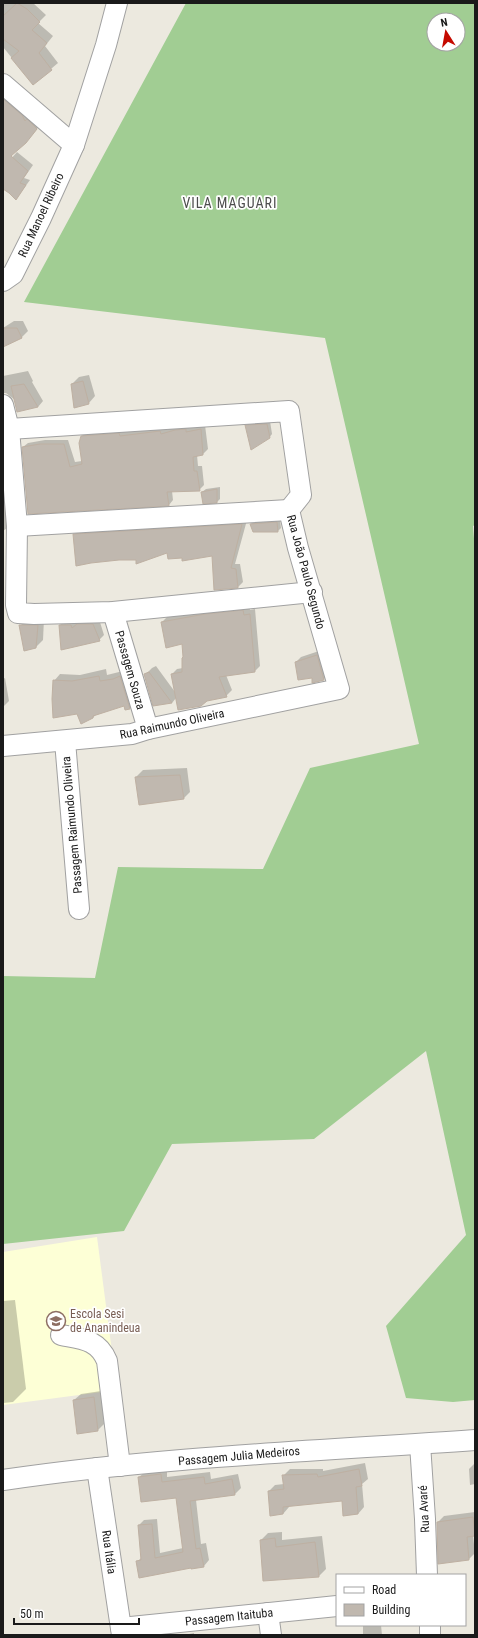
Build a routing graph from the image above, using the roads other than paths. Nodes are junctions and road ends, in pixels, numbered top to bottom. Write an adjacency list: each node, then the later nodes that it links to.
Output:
1 (117, 3): 3 (street, Rua Manoel Ribeiro)
2 (3, 84): 3 (street)
3 (74, 145): 4 (street, Rua Manoel Ribeiro)
4 (3, 281)
5 (3, 405): 6 (street)
6 (9, 429): 7 (street, Rua João Paulo Segundo); 8 (street)
7 (289, 510): 8 (street); 9 (street, Rua João Paulo Segundo)
8 (17, 526): 10 (street)
9 (312, 592): 10 (street); 11 (street, Rua João Paulo Segundo)
10 (113, 612): 12 (street, Passagem Souza)
11 (339, 689): 12 (street, Rua Raimundo Oliveira)
12 (148, 729): 13 (street, Rua Raimundo Oliveira)
13 (65, 741): 14 (street, Rua Raimundo Oliveira); 15 (street, Passagem Raimundo Oliveira)
14 (3, 746)
15 (80, 909)
16 (61, 1335): 19 (street)
17 (475, 1440): 18 (street, Passagem Julia Medeiros)
18 (420, 1444): 19 (street, Passagem Julia Medeiros); 22 (street, Rua Avaré)
19 (120, 1466): 20 (street, Passagem Julia Medeiros)
20 (97, 1468): 21 (street, Passagem Julia Medeiros); 25 (street, Rua Itália)
21 (3, 1480)
22 (427, 1574)
23 (336, 1606): 24 (street, Passagem Itaituba)
24 (268, 1613): 25 (street, Passagem Itaituba); 26 (street)
25 (121, 1632)
26 (271, 1635)

